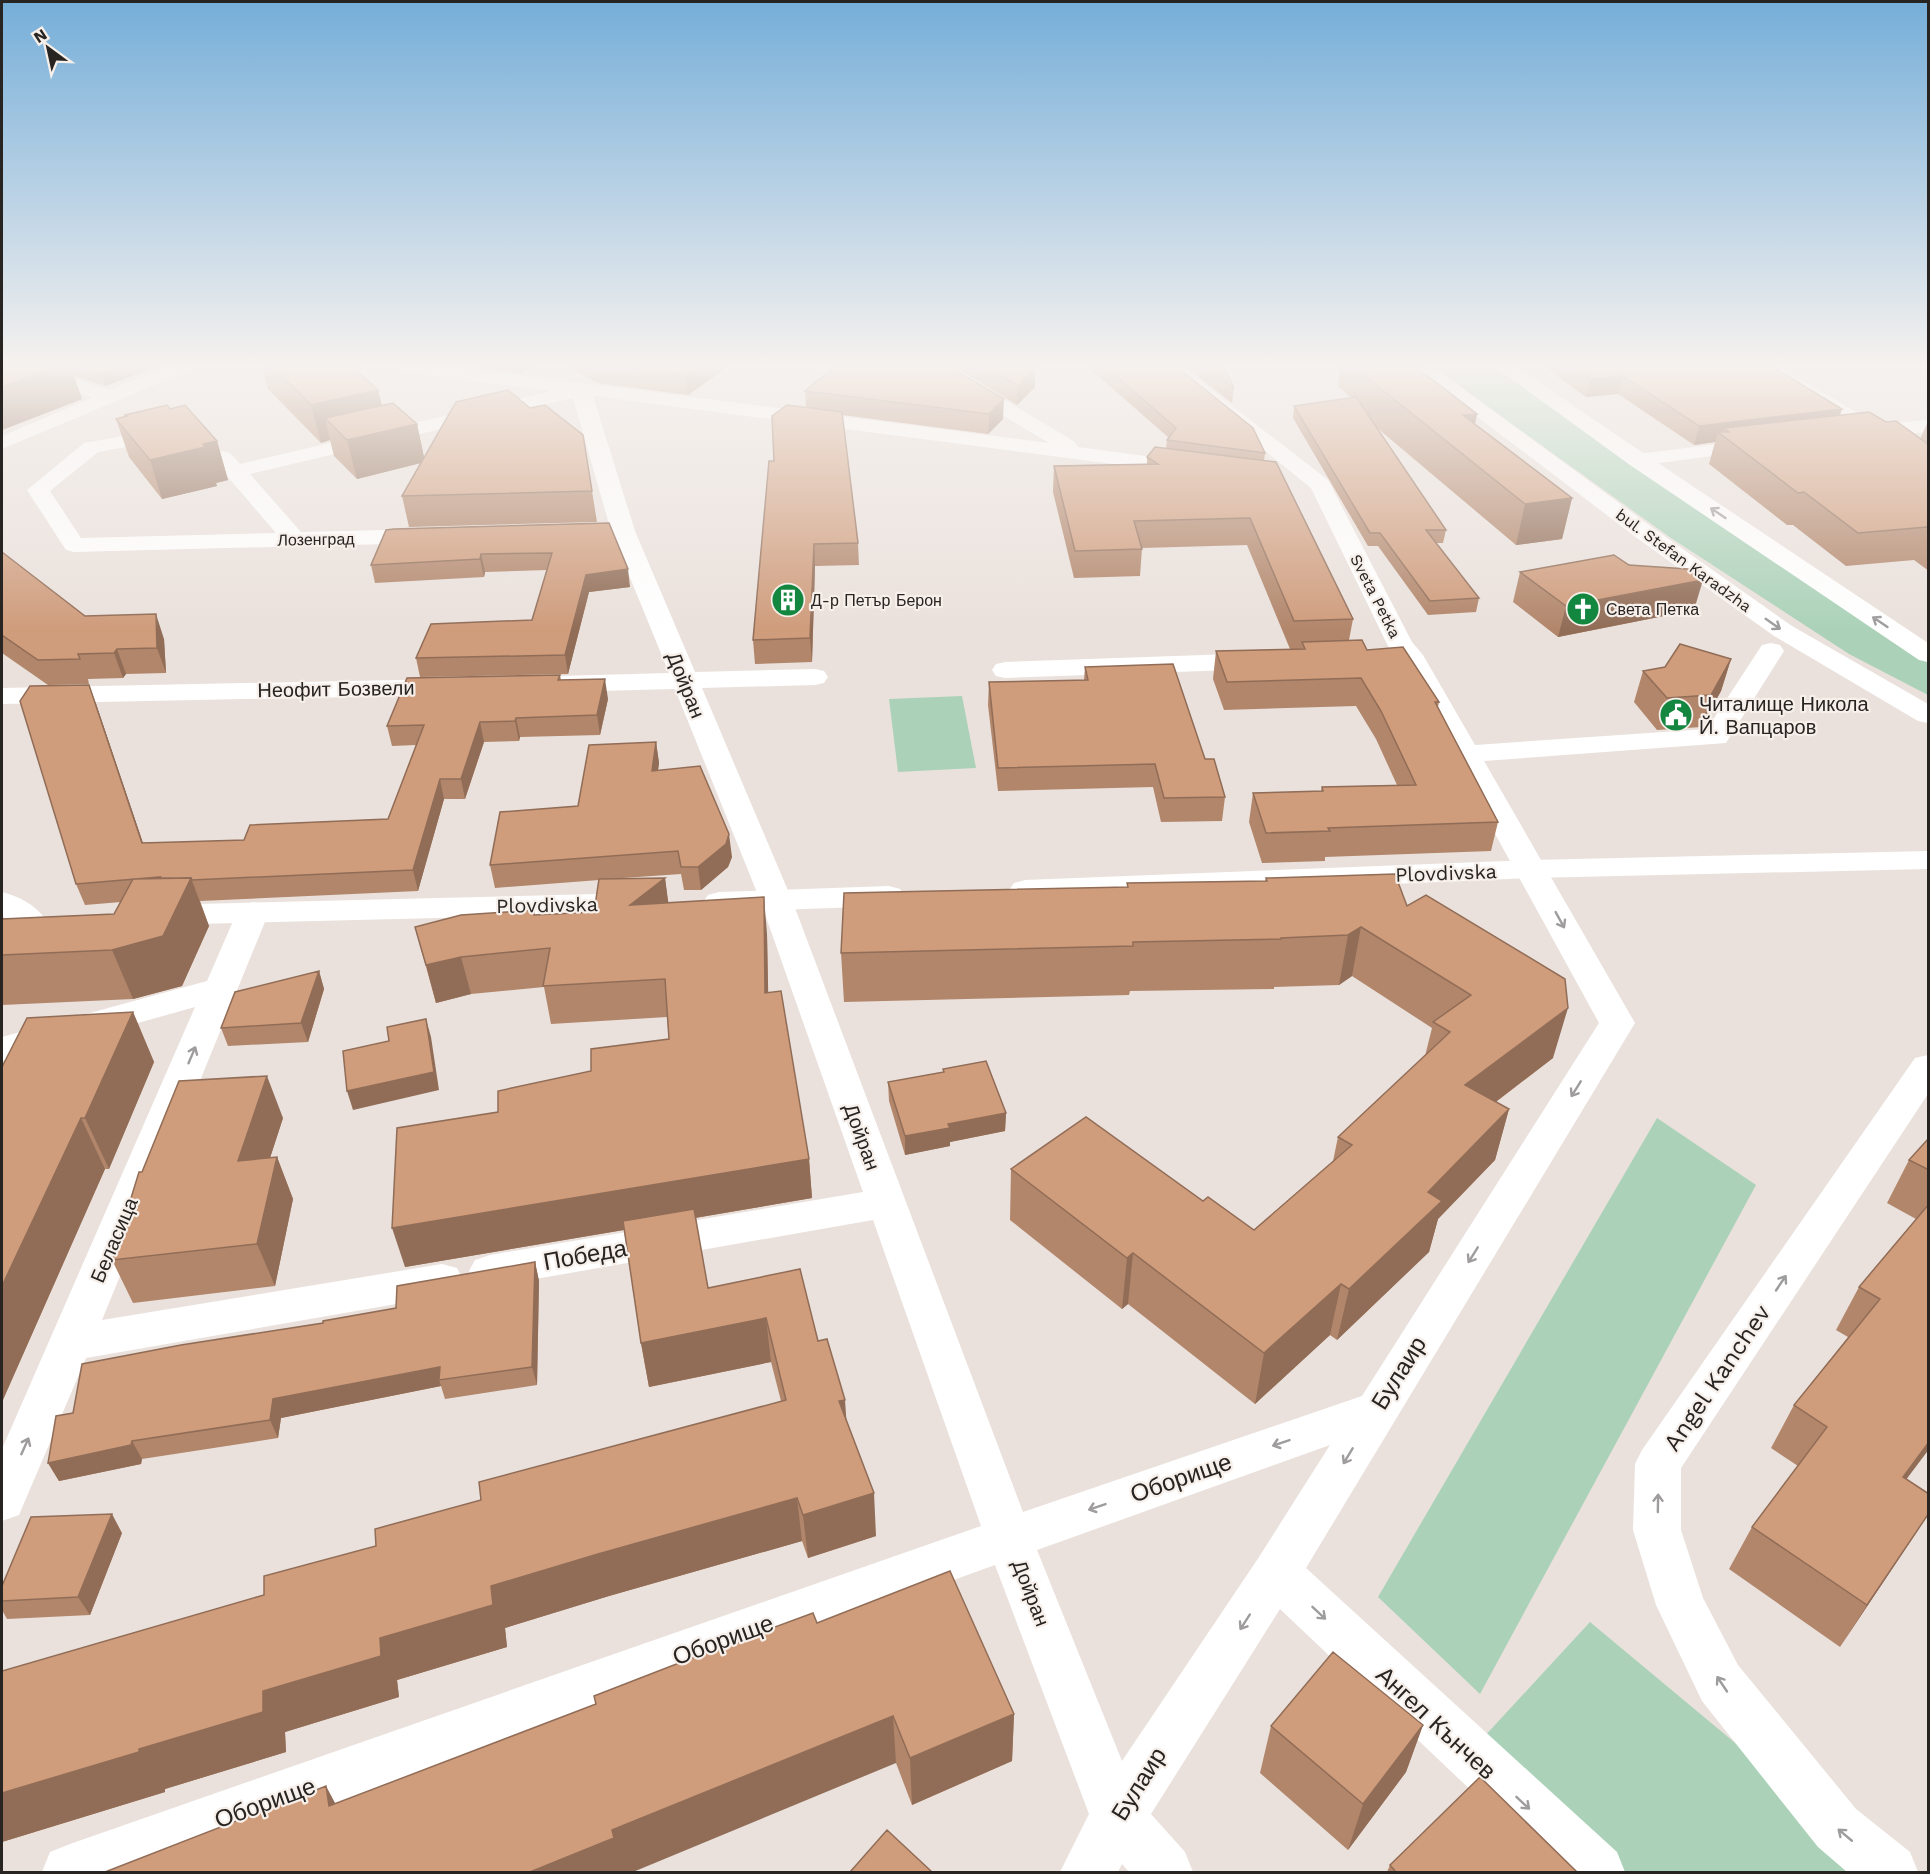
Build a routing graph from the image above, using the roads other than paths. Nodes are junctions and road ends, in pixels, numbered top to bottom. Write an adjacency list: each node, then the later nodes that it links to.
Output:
1 (82, 454): 18 (street, Лозенград)
2 (218, 454): 13 (street, Лозенград)
3 (296, 454): 13 (street)
4 (592, 454): 26 (street, Дойран)
5 (1091, 454): 12 (street)
6 (1281, 454): 16 (street, Sveta Petka)
7 (1539, 454): 30 (street, bul. Stefan Karadzha, one-way to 30)
8 (1630, 454): 11 (street)
9 (1681, 454): 11 (street)
10 (1906, 454): 14 (street)
11 (1638, 460): 20 (street, one-way to 11)
12 (1206, 470)
13 (236, 471): 18 (street)
14 (1929, 471)
15 (1286, 481): 16 (street)
16 (1320, 485): 21 (street, Sveta Petka)
17 (447, 536): 18 (street, Лозенград)
18 (294, 539)
19 (1771, 651): 31 (street)
20 (1929, 654)
21 (1410, 656): 22 (street); 31 (street, Sveta Petka)
22 (1374, 657)
23 (1290, 660): 24 (street)
24 (1005, 670)
25 (815, 677): 26 (street)
26 (684, 682): 27 (street); 36 (street, Дойран)
27 (531, 685)
28 (472, 686): 29 (street, Неофит Бозвели)
29 (2, 696)
30 (1929, 714)
31 (1467, 754): 33 (street, Sveta Petka)
32 (1929, 860): 33 (street, Plovdivska)
33 (1532, 869): 34 (street, Plovdivska); 46 (street, Булаир, one-way to 46)
34 (1001, 891)
35 (918, 894): 36 (street, Plovdivska)
36 (776, 900): 38 (street, Plovdivska); 44 (street, Дойран)
37 (2, 902): 40 (street)
38 (253, 912): 39 (street, Plovdivska); 41 (street, Беласица)
39 (135, 916)
40 (28, 919)
41 (220, 989): 42 (street); 45 (street, Беласица, one-way to 41)
42 (2, 1049)
43 (1929, 1067): 55 (street, Angel Kanchev, one-way to 43)
44 (886, 1203): 45 (street, Победа); 48 (street, Дойран)
45 (71, 1343): 47 (street, Беласица, one-way to 45)
46 (1376, 1410): 48 (street, Оборище, one-way to 48); 49 (street, Булаир, one-way to 49)
47 (2, 1500)
48 (1010, 1538): 50 (street, Дойран); 51 (street, Оборище)
49 (1276, 1573): 50 (street, Булаир, one-way to 50); 54 (street, Ангел Кънчев, one-way to 54)
50 (1117, 1817): 52 (street, Булаир); 53 (street, Дойран)
51 (70, 1872)
52 (1088, 1872)
53 (1165, 1872)
54 (1597, 1872)
55 (1890, 1872)

